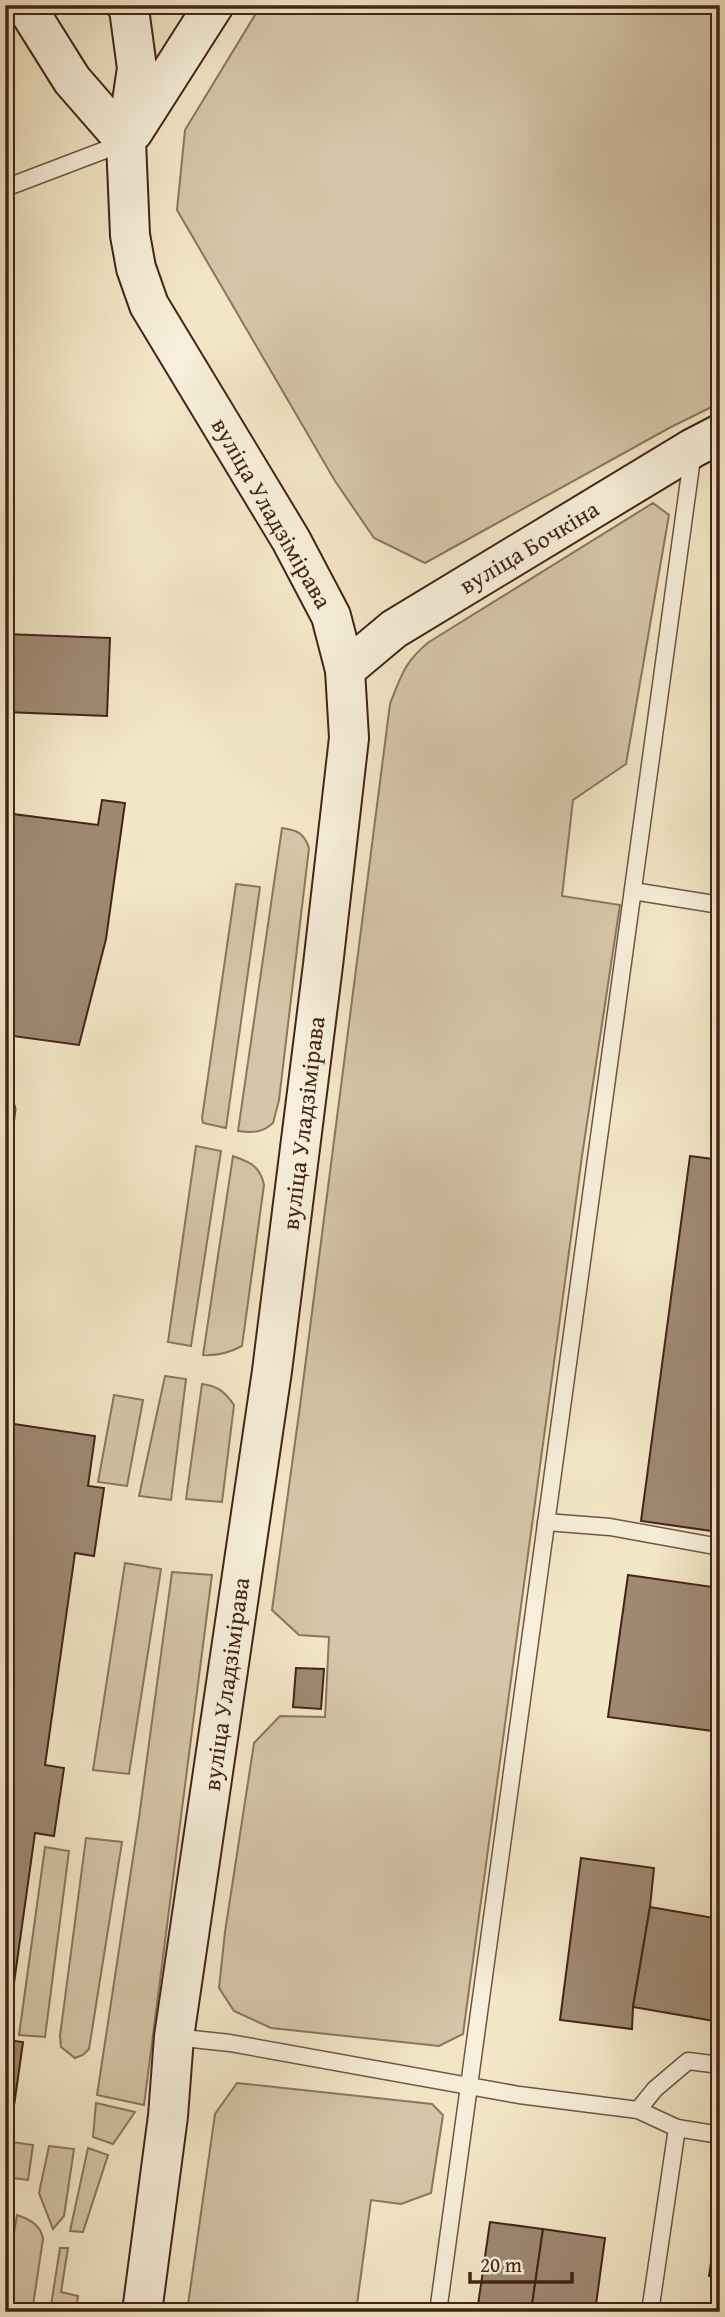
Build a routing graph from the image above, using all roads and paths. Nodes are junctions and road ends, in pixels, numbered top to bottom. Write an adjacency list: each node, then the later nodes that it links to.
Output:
1 (25, 5): 4 (main road)
2 (125, 5): 4 (main road, вуліца Уладзімірава)
3 (214, 5): 4 (main road)
4 (126, 142): 5 (lane); 7 (main road, вуліца Уладзімірава)
5 (5, 188)
6 (707, 441): 7 (main road, вуліца Бочкіна); 8 (lane)
7 (345, 670): 14 (main road, вуліца Уладзімірава)
8 (633, 891): 9 (lane); 12 (lane)
9 (720, 905)
10 (5, 1109): 11 (lane)
11 (5, 1124)
12 (546, 1522): 13 (lane); 16 (lane)
13 (720, 1547)
14 (174, 2038): 16 (lane); 21 (main road, вуліца Уладзімірава)
15 (720, 2066): 17 (lane)
16 (469, 2086): 17 (lane); 22 (lane)
17 (638, 2110): 18 (lane)
18 (677, 2128): 19 (lane); 20 (lane)
19 (720, 2135)
20 (653, 2311)
21 (142, 2312)
22 (438, 2312)

